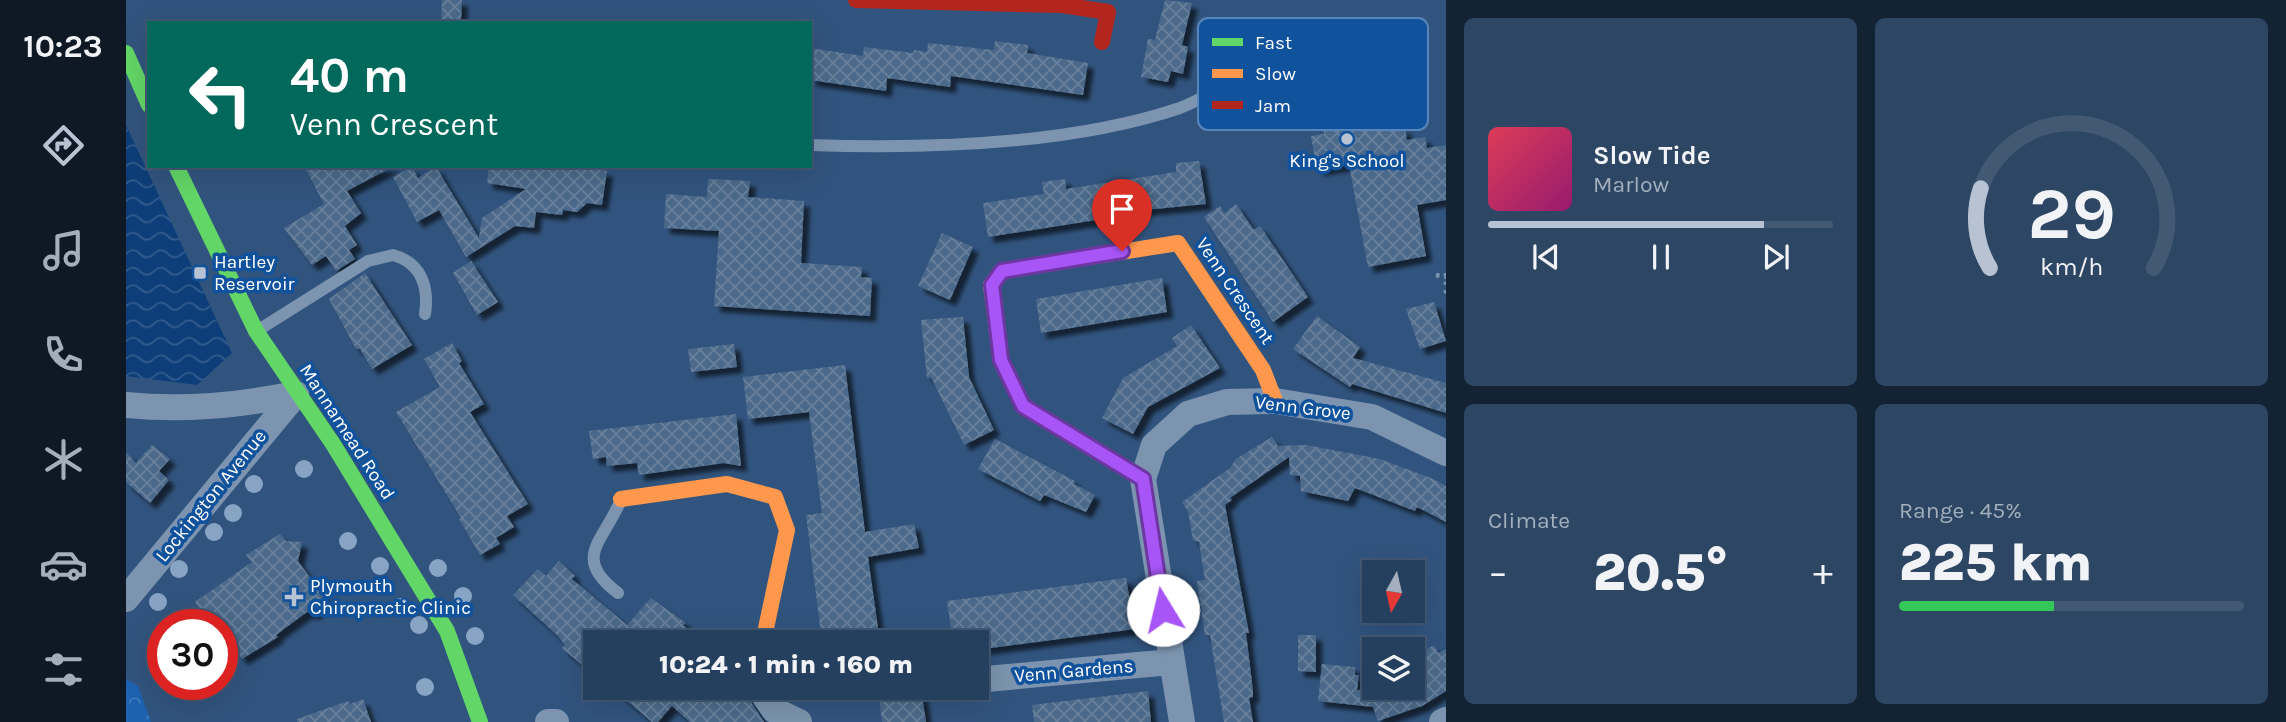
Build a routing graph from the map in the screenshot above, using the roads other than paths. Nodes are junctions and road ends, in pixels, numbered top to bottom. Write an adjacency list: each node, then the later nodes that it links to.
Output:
1 (856, 0): 2 (street)
2 (894, 1): 3 (street)
3 (1110, 6): 4 (street)
4 (1102, 42)
5 (134, 56): 6 (street)
6 (147, 98)
7 (1198, 99): 8 (lane)
8 (812, 145)
9 (177, 168): 11 (street, Mannamead Road)
10 (425, 314): 11 (lane)
11 (256, 331): 12 (street, Mannamead Road)
12 (296, 394): 14 (street); 19 (street, Lockington Avenue); 24 (street, Mannamead Road)
13 (1275, 401): 15 (street, Venn Grove); 16 (street, Venn Grove); 16 (street, Venn Crescent)
14 (126, 405)
15 (1446, 453)
16 (1143, 479): 21 (street, Venn Grove)
17 (621, 499): 18 (lane); 20 (street)
18 (618, 593)
19 (126, 599)
20 (766, 630)
21 (1171, 662): 22 (street, Venn Gardens); 28 (street, Venn Grove)
22 (989, 679)
23 (767, 700): 27 (street)
24 (480, 722)
25 (548, 722): 26 (street)
26 (555, 722)
27 (799, 722)
28 (1182, 722)

